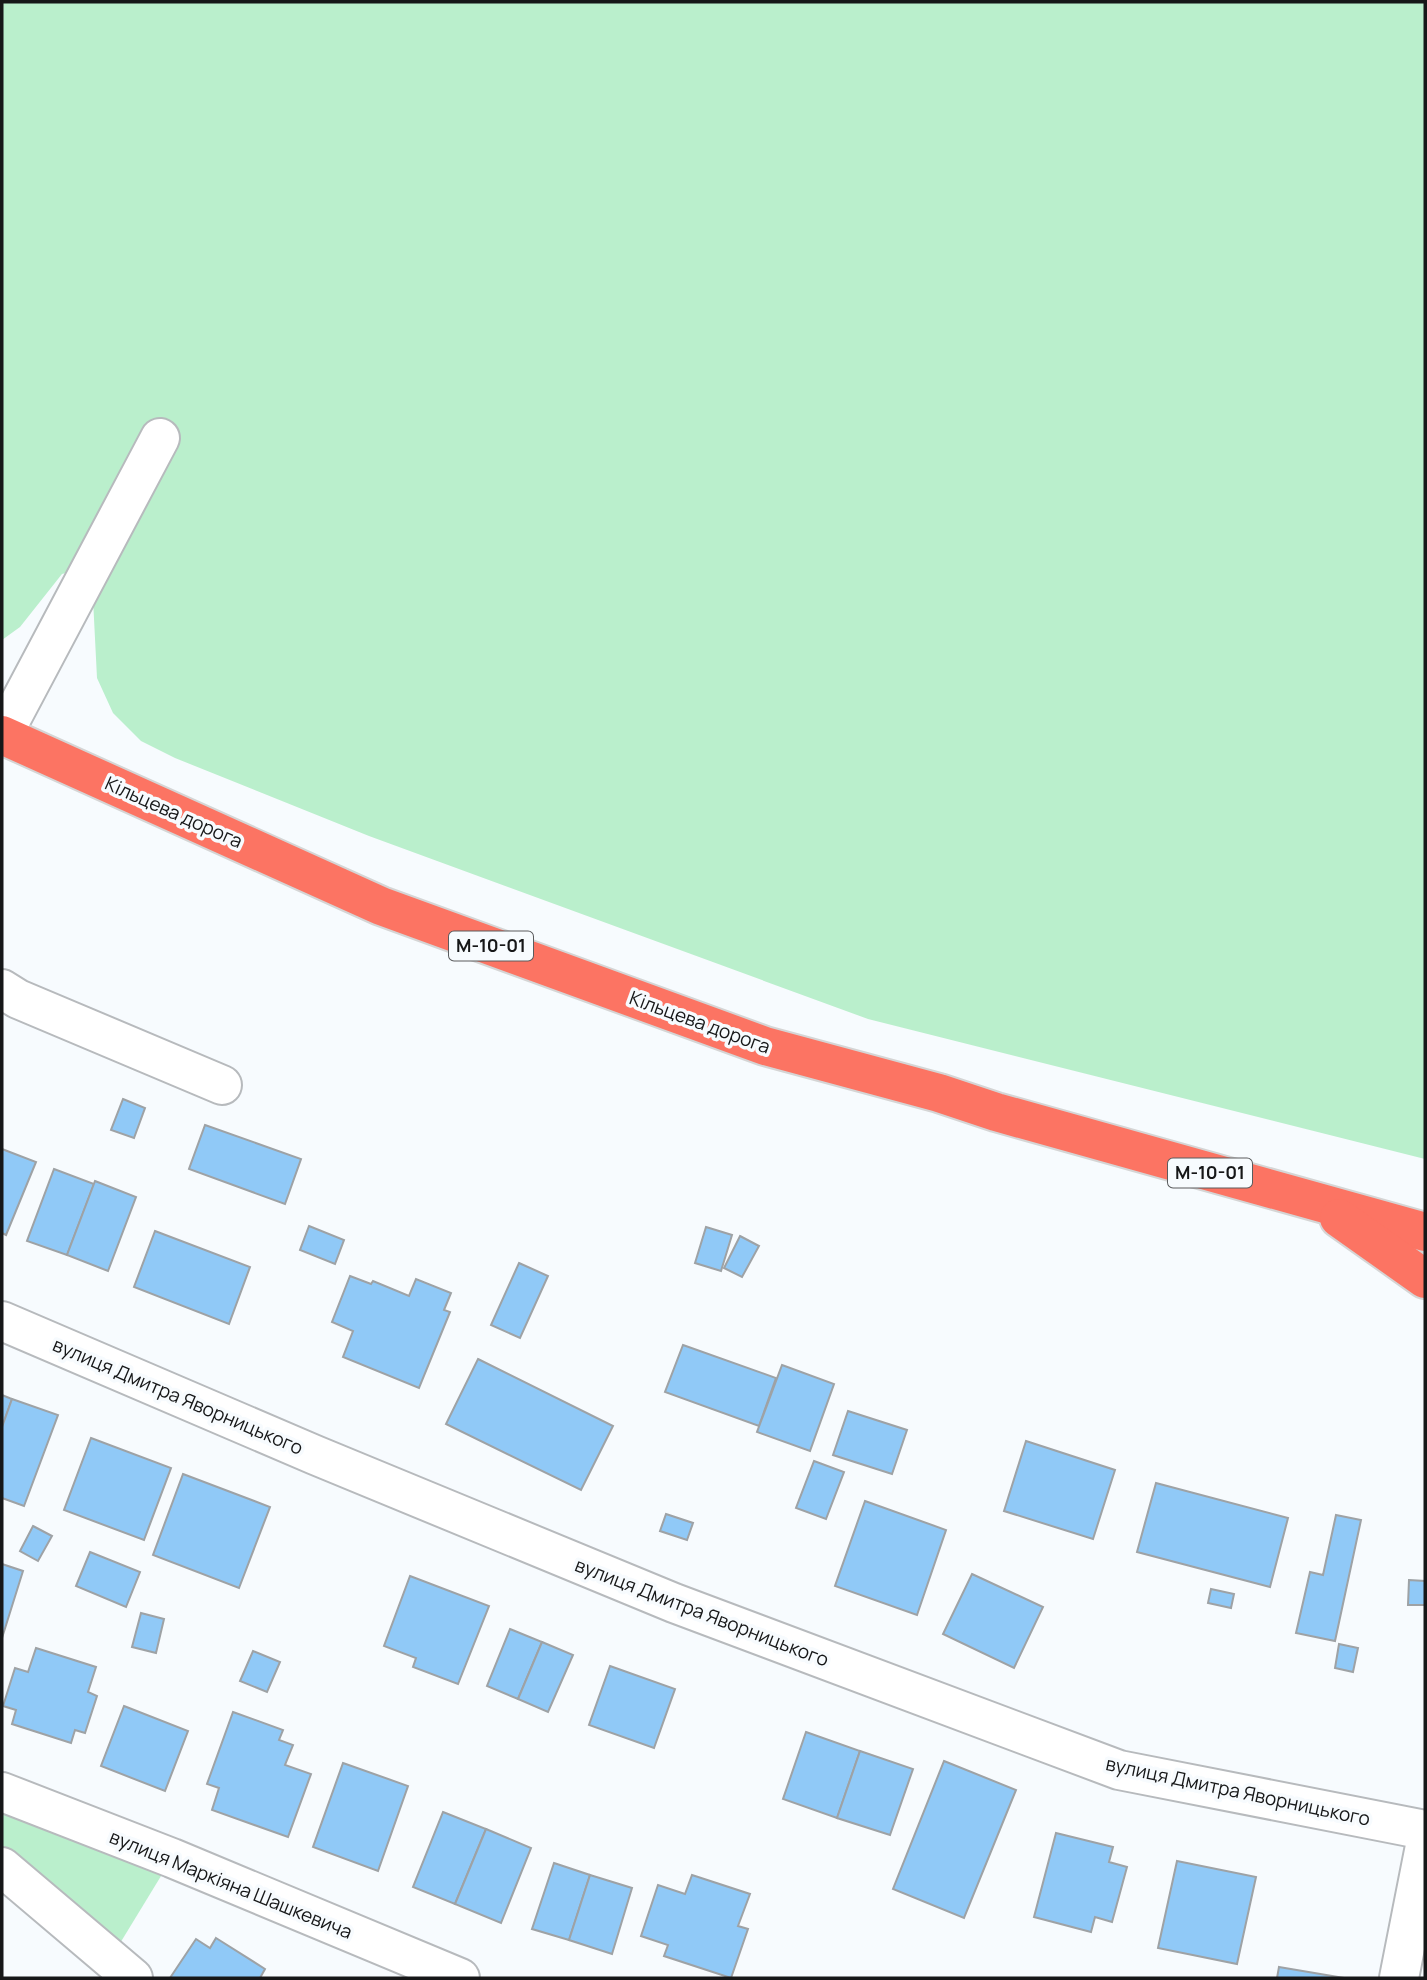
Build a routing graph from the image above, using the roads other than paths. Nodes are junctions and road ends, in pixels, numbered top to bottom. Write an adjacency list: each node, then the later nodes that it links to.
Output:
1 (160, 438): 2 (street)
2 (2, 735): 5 (highway, Кільцева дорога / М-10-01)
3 (2, 989): 4 (street)
4 (222, 1085)
5 (1317, 1203): 6 (highway, Кільцева дорога / М-10-01); 7 (highway)
6 (1425, 1232)
7 (1425, 1279)
8 (2, 1321): 10 (street, вулиця Дмитра Яворницького)
9 (2, 1792): 14 (street, вулиця Маркіяна Шашкевича)
10 (1425, 1830)
11 (1425, 1846): 15 (street)
12 (2, 1867): 13 (street)
13 (133, 1978)
14 (460, 1978)
15 (1399, 1978)

